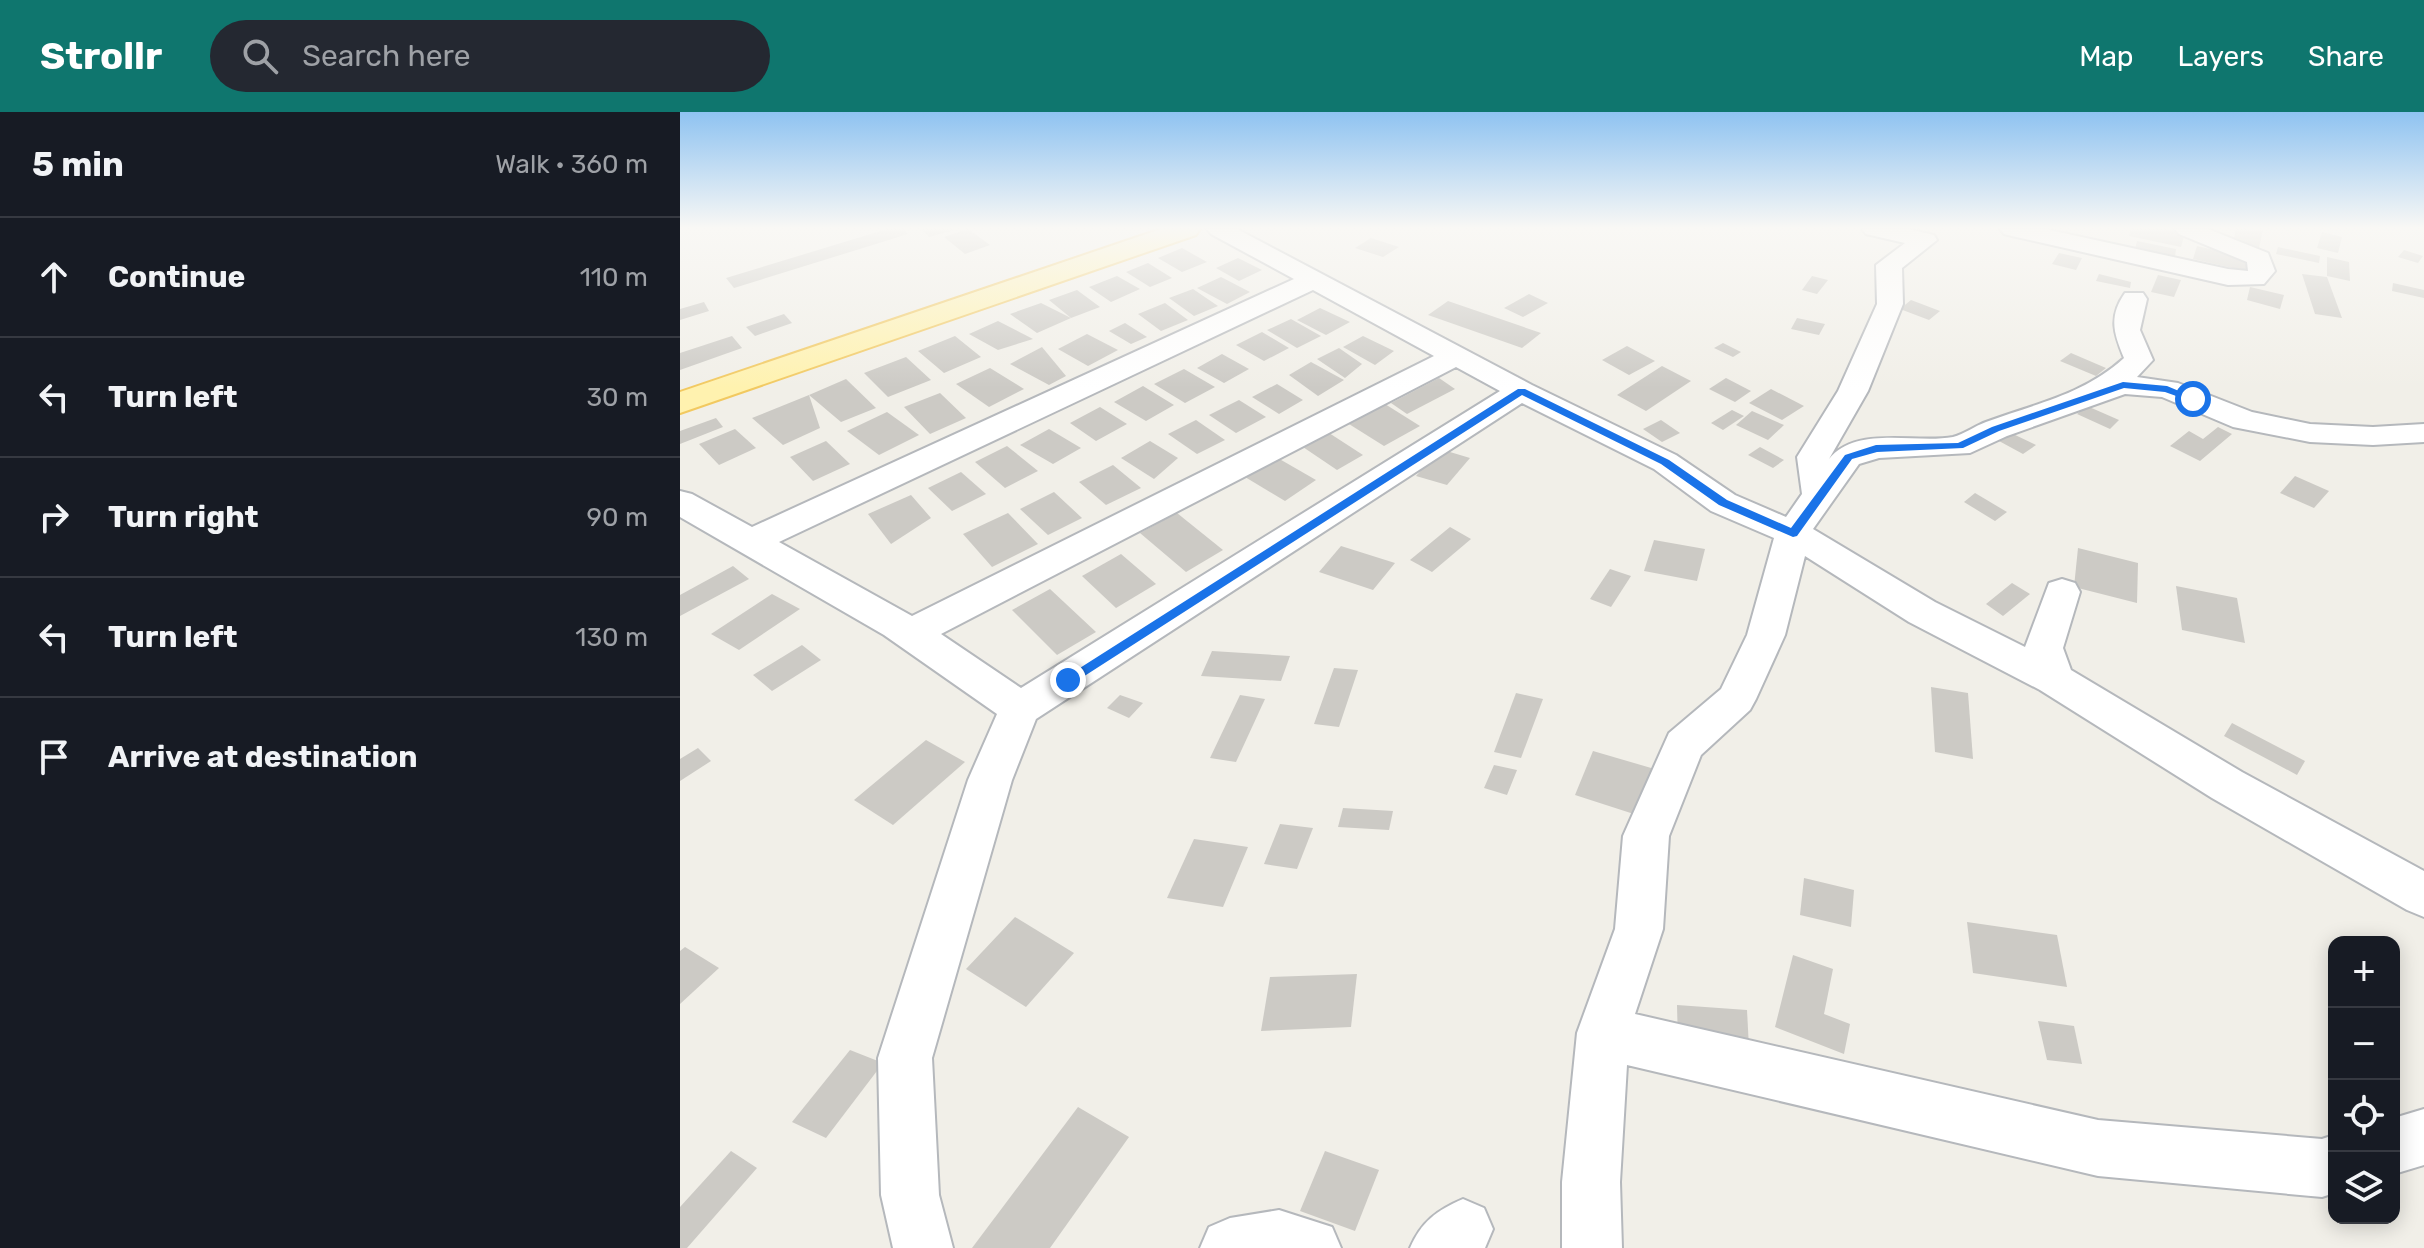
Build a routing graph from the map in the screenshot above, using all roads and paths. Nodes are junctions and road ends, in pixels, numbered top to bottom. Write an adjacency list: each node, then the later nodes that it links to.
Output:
1 (971, 282): 8 (main road)
2 (1033, 282): 10 (main road)
3 (1310, 282): 16 (street)
4 (1318, 282): 7 (street)
5 (1889, 282): 13 (street)
6 (2134, 299): 11 (street)
7 (1458, 355): 9 (street); 18 (street)
8 (680, 383)
9 (1521, 391): 15 (street); 20 (street)
10 (680, 403)
11 (2066, 405): 12 (street); 13 (street)
12 (2424, 433)
13 (1819, 495): 15 (street)
14 (680, 502): 16 (street)
15 (1793, 533): 19 (street); 22 (street)
16 (749, 542): 18 (street)
17 (2062, 592): 19 (street)
18 (909, 634): 20 (street)
19 (2054, 679): 21 (street)
20 (1020, 709): 26 (street)
21 (2424, 895)
22 (1603, 1033): 25 (street); 29 (street)
23 (2424, 1137): 24 (street)
24 (2400, 1144)
25 (2328, 1166)
26 (923, 1248)
27 (1230, 1248): 28 (street)
28 (1311, 1248)
29 (1592, 1248)

